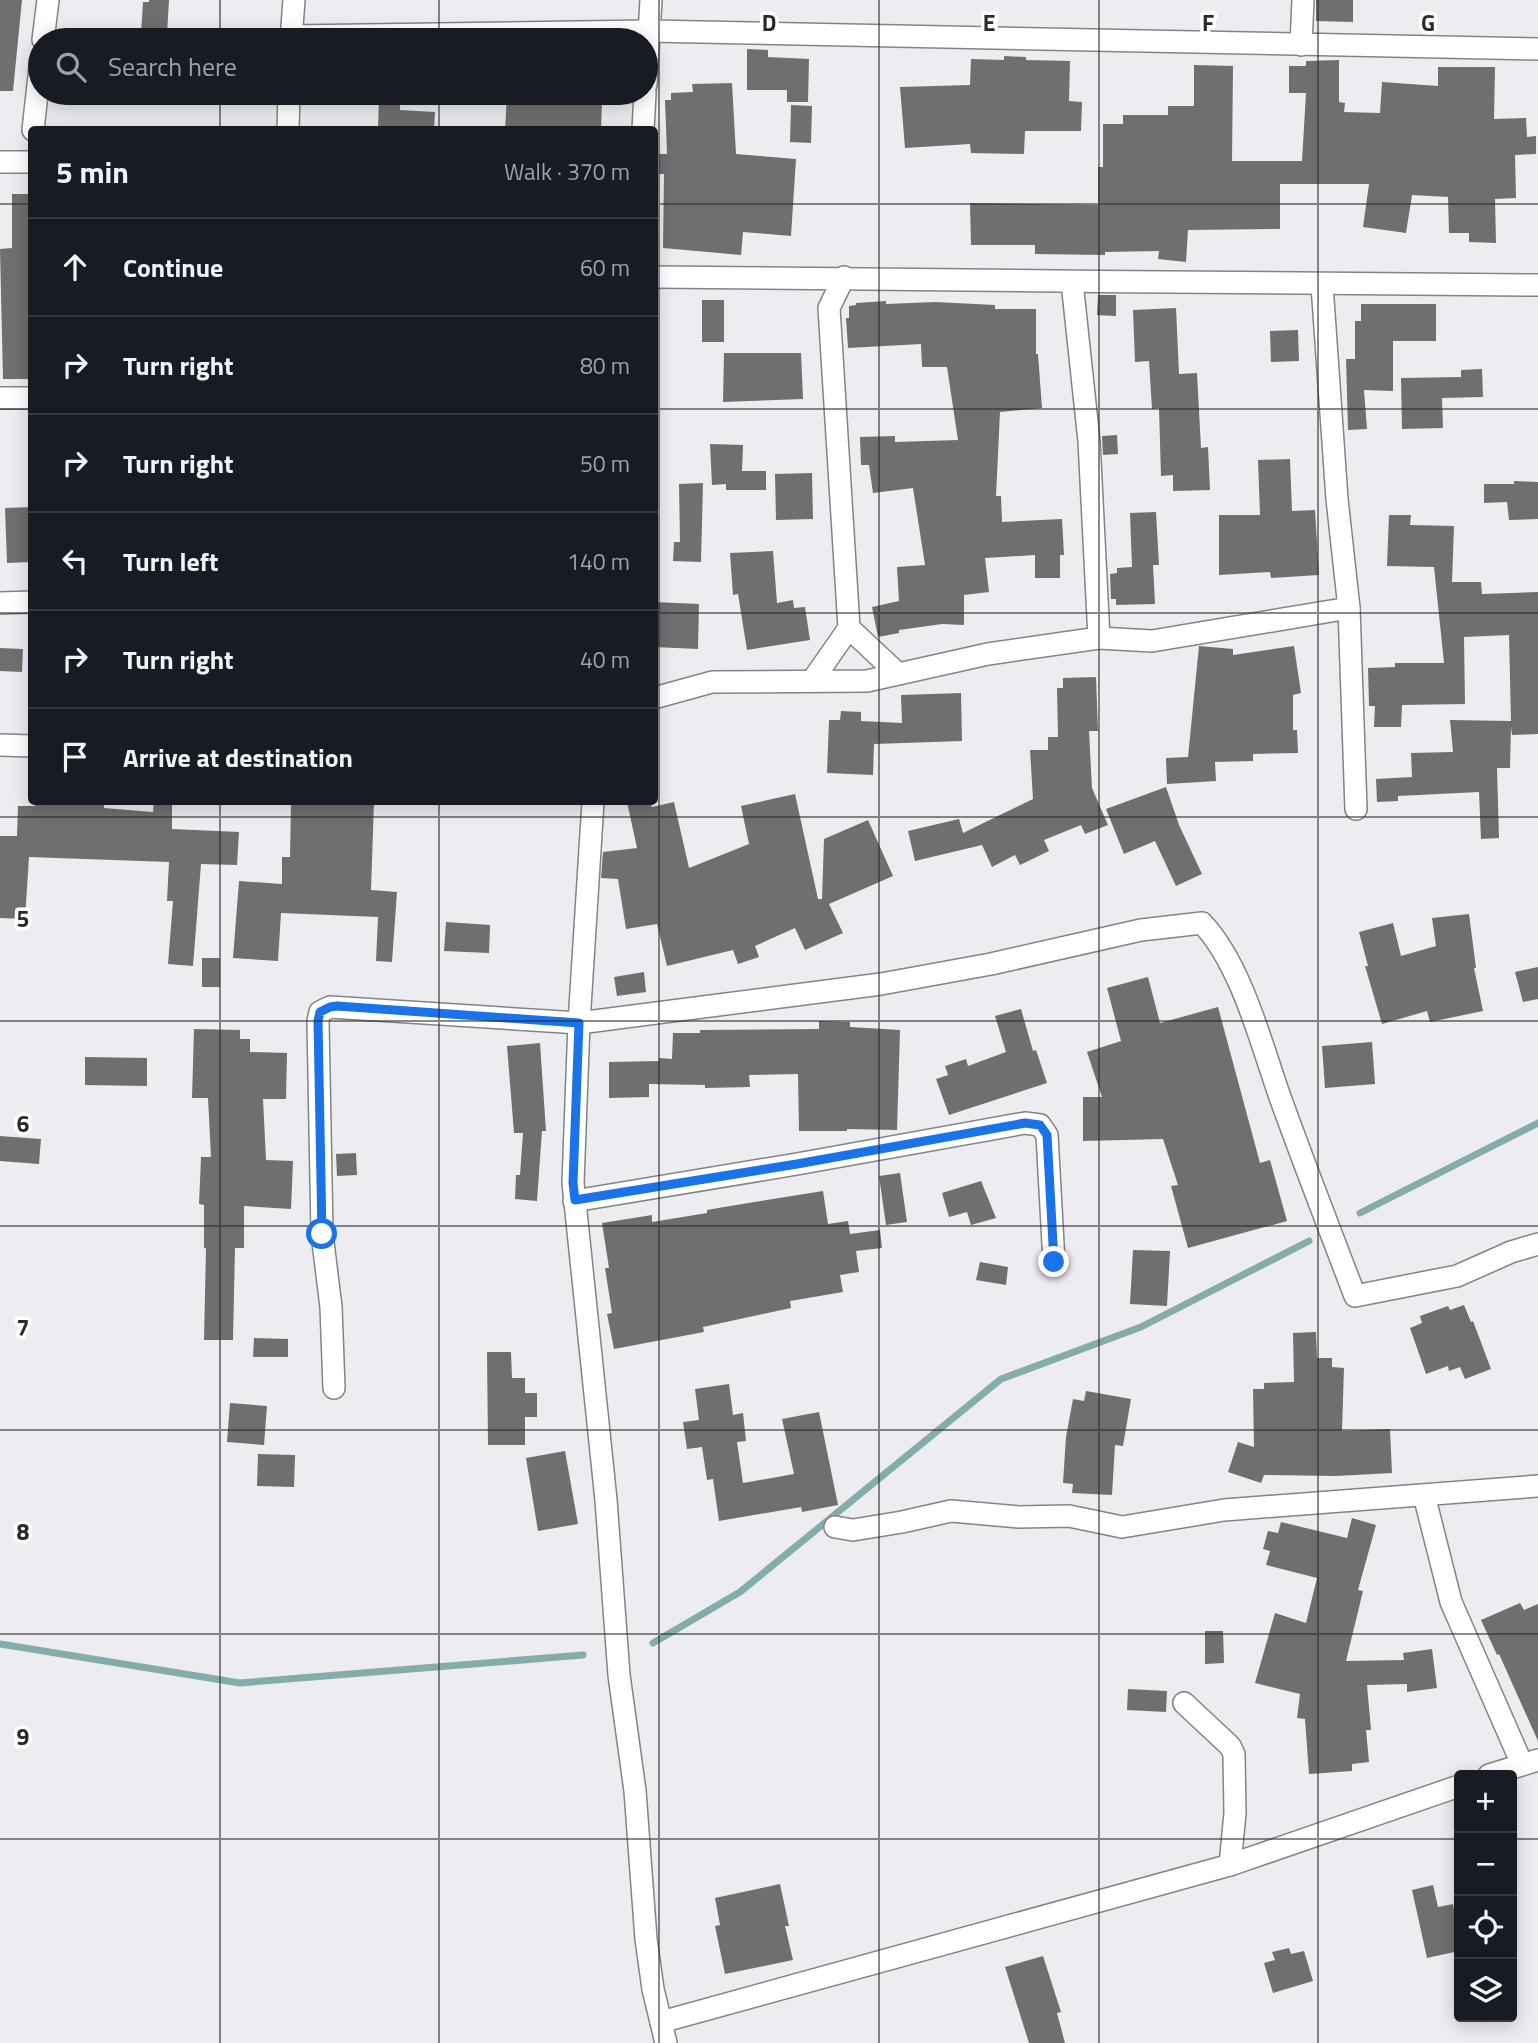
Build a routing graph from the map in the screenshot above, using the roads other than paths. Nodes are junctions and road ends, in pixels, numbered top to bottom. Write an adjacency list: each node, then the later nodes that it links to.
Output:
1 (48, 0): 5 (street)
2 (294, 0): 6 (street)
3 (651, 0): 7 (street)
4 (1303, 0): 9 (street)
5 (44, 28)
6 (292, 28)
7 (649, 28)
8 (658, 31): 9 (street)
9 (1301, 45): 10 (street)
10 (1538, 49)
11 (36, 105): 14 (street)
12 (289, 105): 15 (street)
13 (644, 105): 16 (street)
14 (33, 126)
15 (288, 126)
16 (643, 126)
17 (28, 157): 18 (street)
18 (0, 162)
19 (658, 277): 21 (street)
20 (844, 277): 21 (street); 22 (street); 25 (street)
21 (803, 278): 25 (street)
22 (1072, 282): 23 (street); 32 (street)
23 (1322, 285): 24 (street); 30 (street)
24 (1538, 285)
25 (829, 308): 31 (street)
26 (0, 398): 27 (street)
27 (28, 398)
28 (28, 602): 29 (street)
29 (0, 603)
30 (1349, 608): 32 (street); 39 (street)
31 (849, 628): 33 (street); 34 (street)
32 (1098, 638): 33 (street)
33 (898, 674): 34 (street)
34 (812, 681): 35 (street)
35 (658, 697)
36 (0, 745): 37 (street)
37 (28, 746)
38 (593, 805): 40 (street)
39 (1356, 809)
40 (579, 1023): 41 (street); 42 (street); 44 (street)
41 (575, 1200): 43 (street); 53 (street)
42 (1538, 1244)
43 (1054, 1262)
44 (334, 1388)
45 (1538, 1486): 46 (street)
46 (1424, 1495): 47 (street); 49 (street)
47 (835, 1527)
48 (1184, 1703): 52 (street)
49 (1530, 1762): 50 (street)
50 (1505, 1770)
51 (1454, 1788): 52 (street)
52 (1230, 1865): 53 (street)
53 (661, 2022): 54 (street)
54 (666, 2043)

